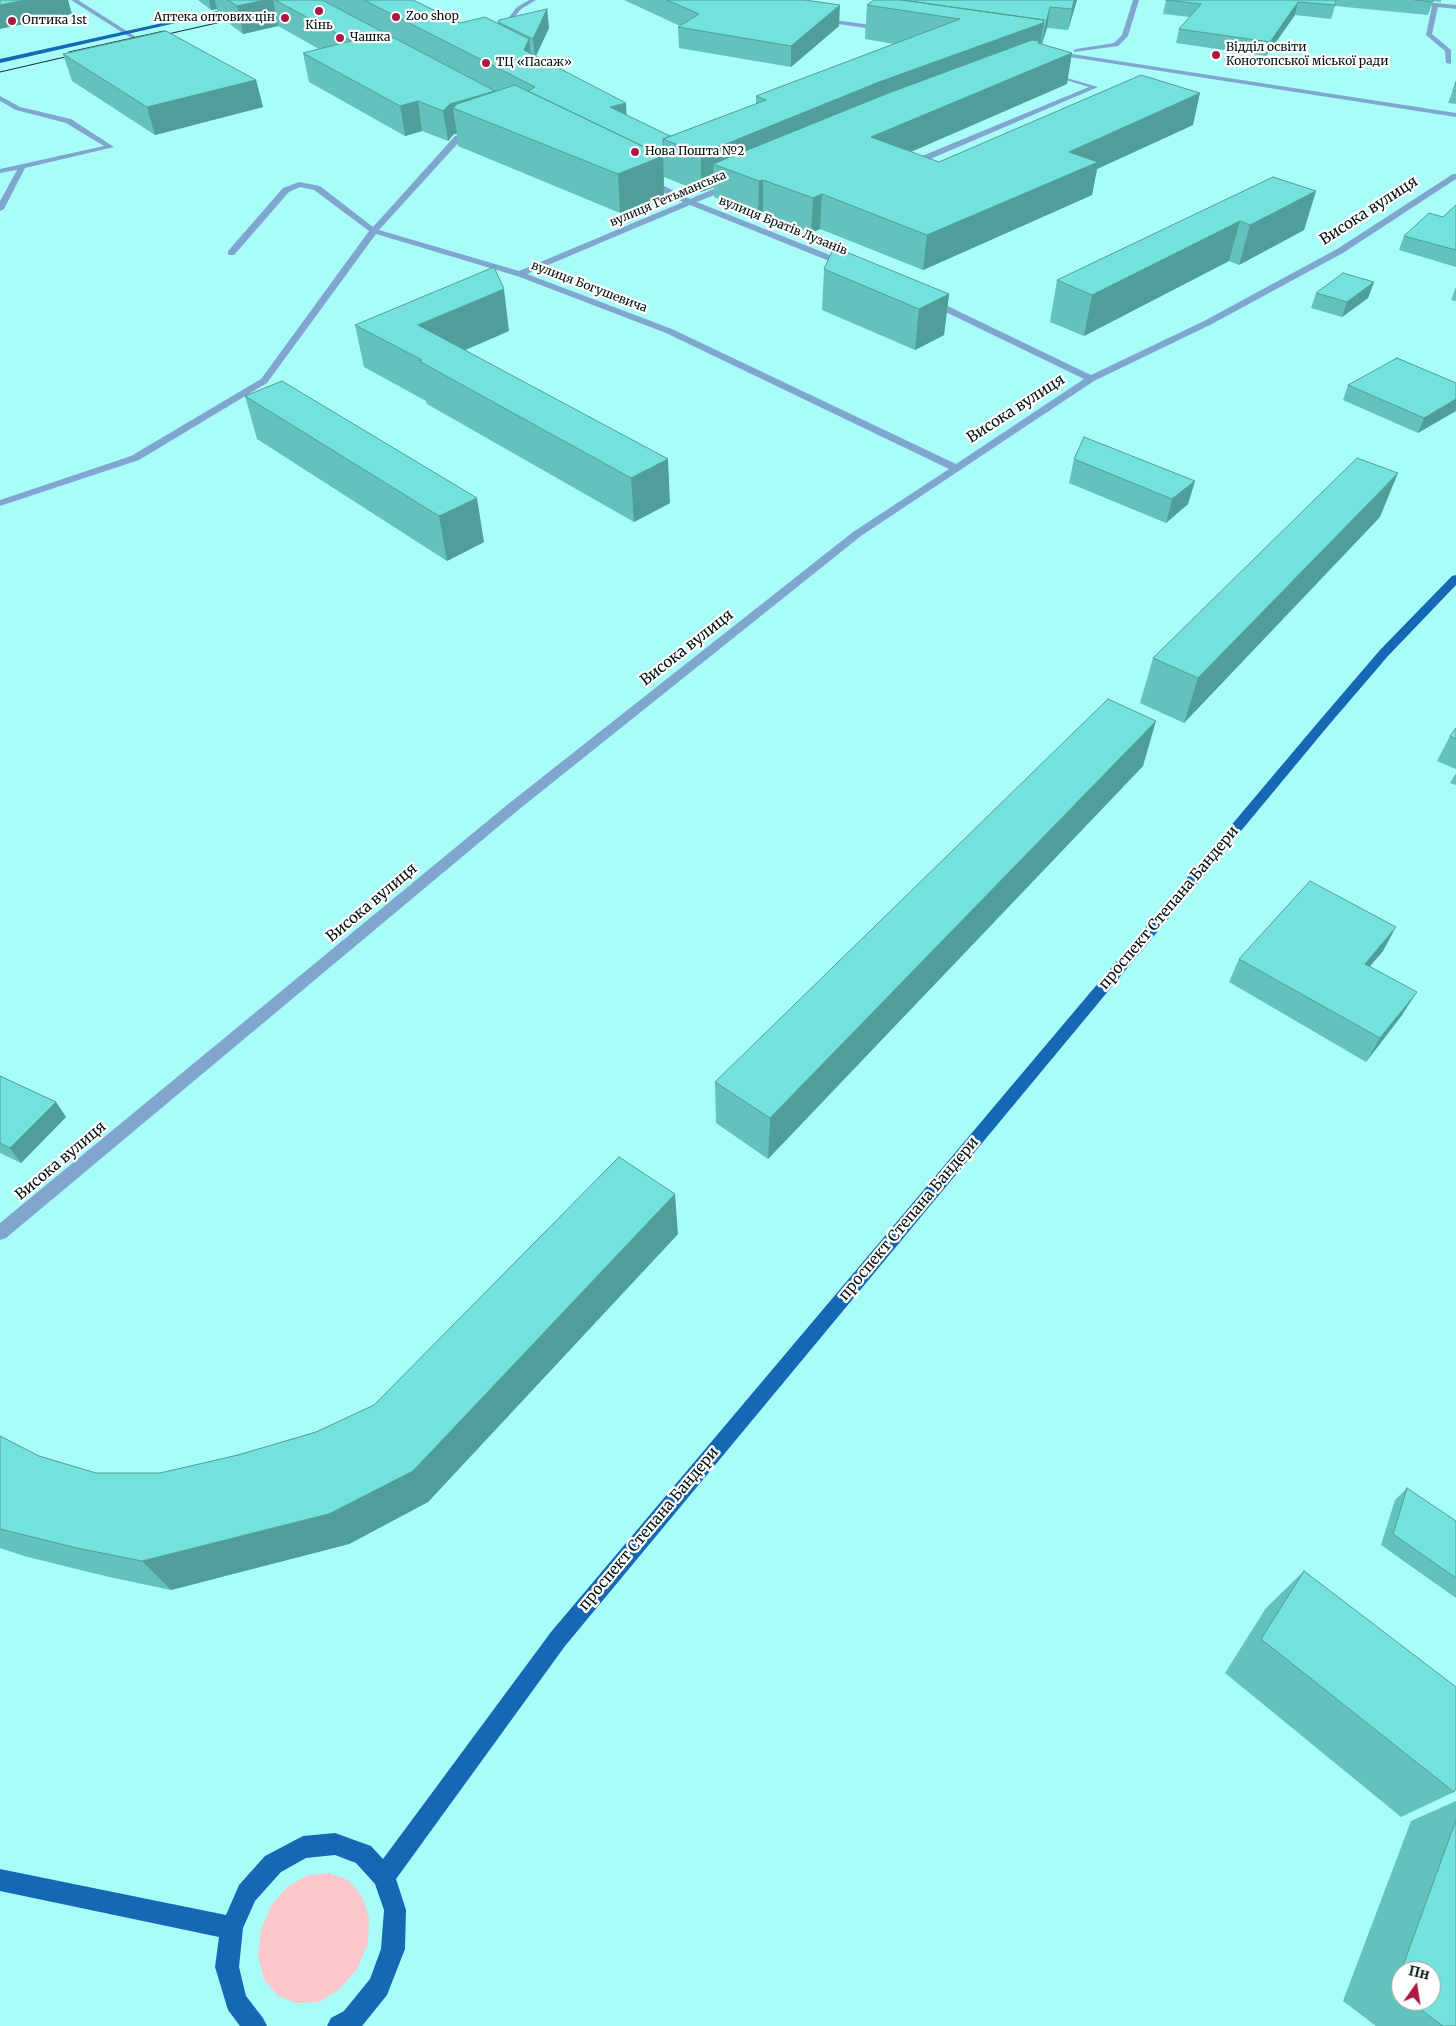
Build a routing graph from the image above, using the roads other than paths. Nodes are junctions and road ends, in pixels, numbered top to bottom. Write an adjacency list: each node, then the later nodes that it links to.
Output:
1 (74, 0): 10 (street)
2 (274, 0): 10 (main road)
3 (533, 0): 11 (street)
4 (1136, 0): 14 (street)
5 (1390, 0): 6 (street)
6 (1435, 5): 7 (street); 17 (street)
7 (1456, 7)
8 (808, 18): 9 (street)
9 (895, 30)
10 (128, 33): 13 (street); 16 (main road)
11 (493, 42)
12 (1041, 51): 14 (street)
13 (156, 52)
14 (1060, 54): 15 (street); 20 (street)
15 (1044, 60)
16 (0, 61)
17 (1448, 64)
18 (1044, 72): 22 (street)
19 (0, 98): 23 (street)
20 (1456, 116)
21 (484, 130): 30 (street)
22 (925, 158)
23 (23, 165): 24 (street); 29 (street)
24 (0, 171)
25 (636, 176): 28 (street, вулиця Братів Лузанів)
26 (1456, 176): 35 (street, Висока вулиця)
27 (744, 179): 28 (street, вулиця Гетьманська)
28 (689, 202): 32 (street, вулиця Братів Лузанів); 33 (street, вулиця Гетьманська)
29 (0, 209)
30 (374, 231): 31 (street, вулиця Богушевича); 33 (street, вулиця Богушевича); 37 (street)
31 (231, 253)
32 (858, 269)
33 (520, 274): 36 (street, вулиця Богушевича)
34 (921, 297): 35 (street)
35 (1091, 379): 36 (street, Висока вулиця)
36 (956, 468): 39 (street, Висока вулиця)
37 (0, 503)
38 (1456, 578): 40 (main road, проспект Степана Бандери)
39 (0, 1233)
40 (384, 1877): 42 (main road); 44 (main road)
41 (0, 1880): 42 (main road)
42 (232, 1928): 43 (main road)
43 (255, 2026)
44 (340, 2026)

